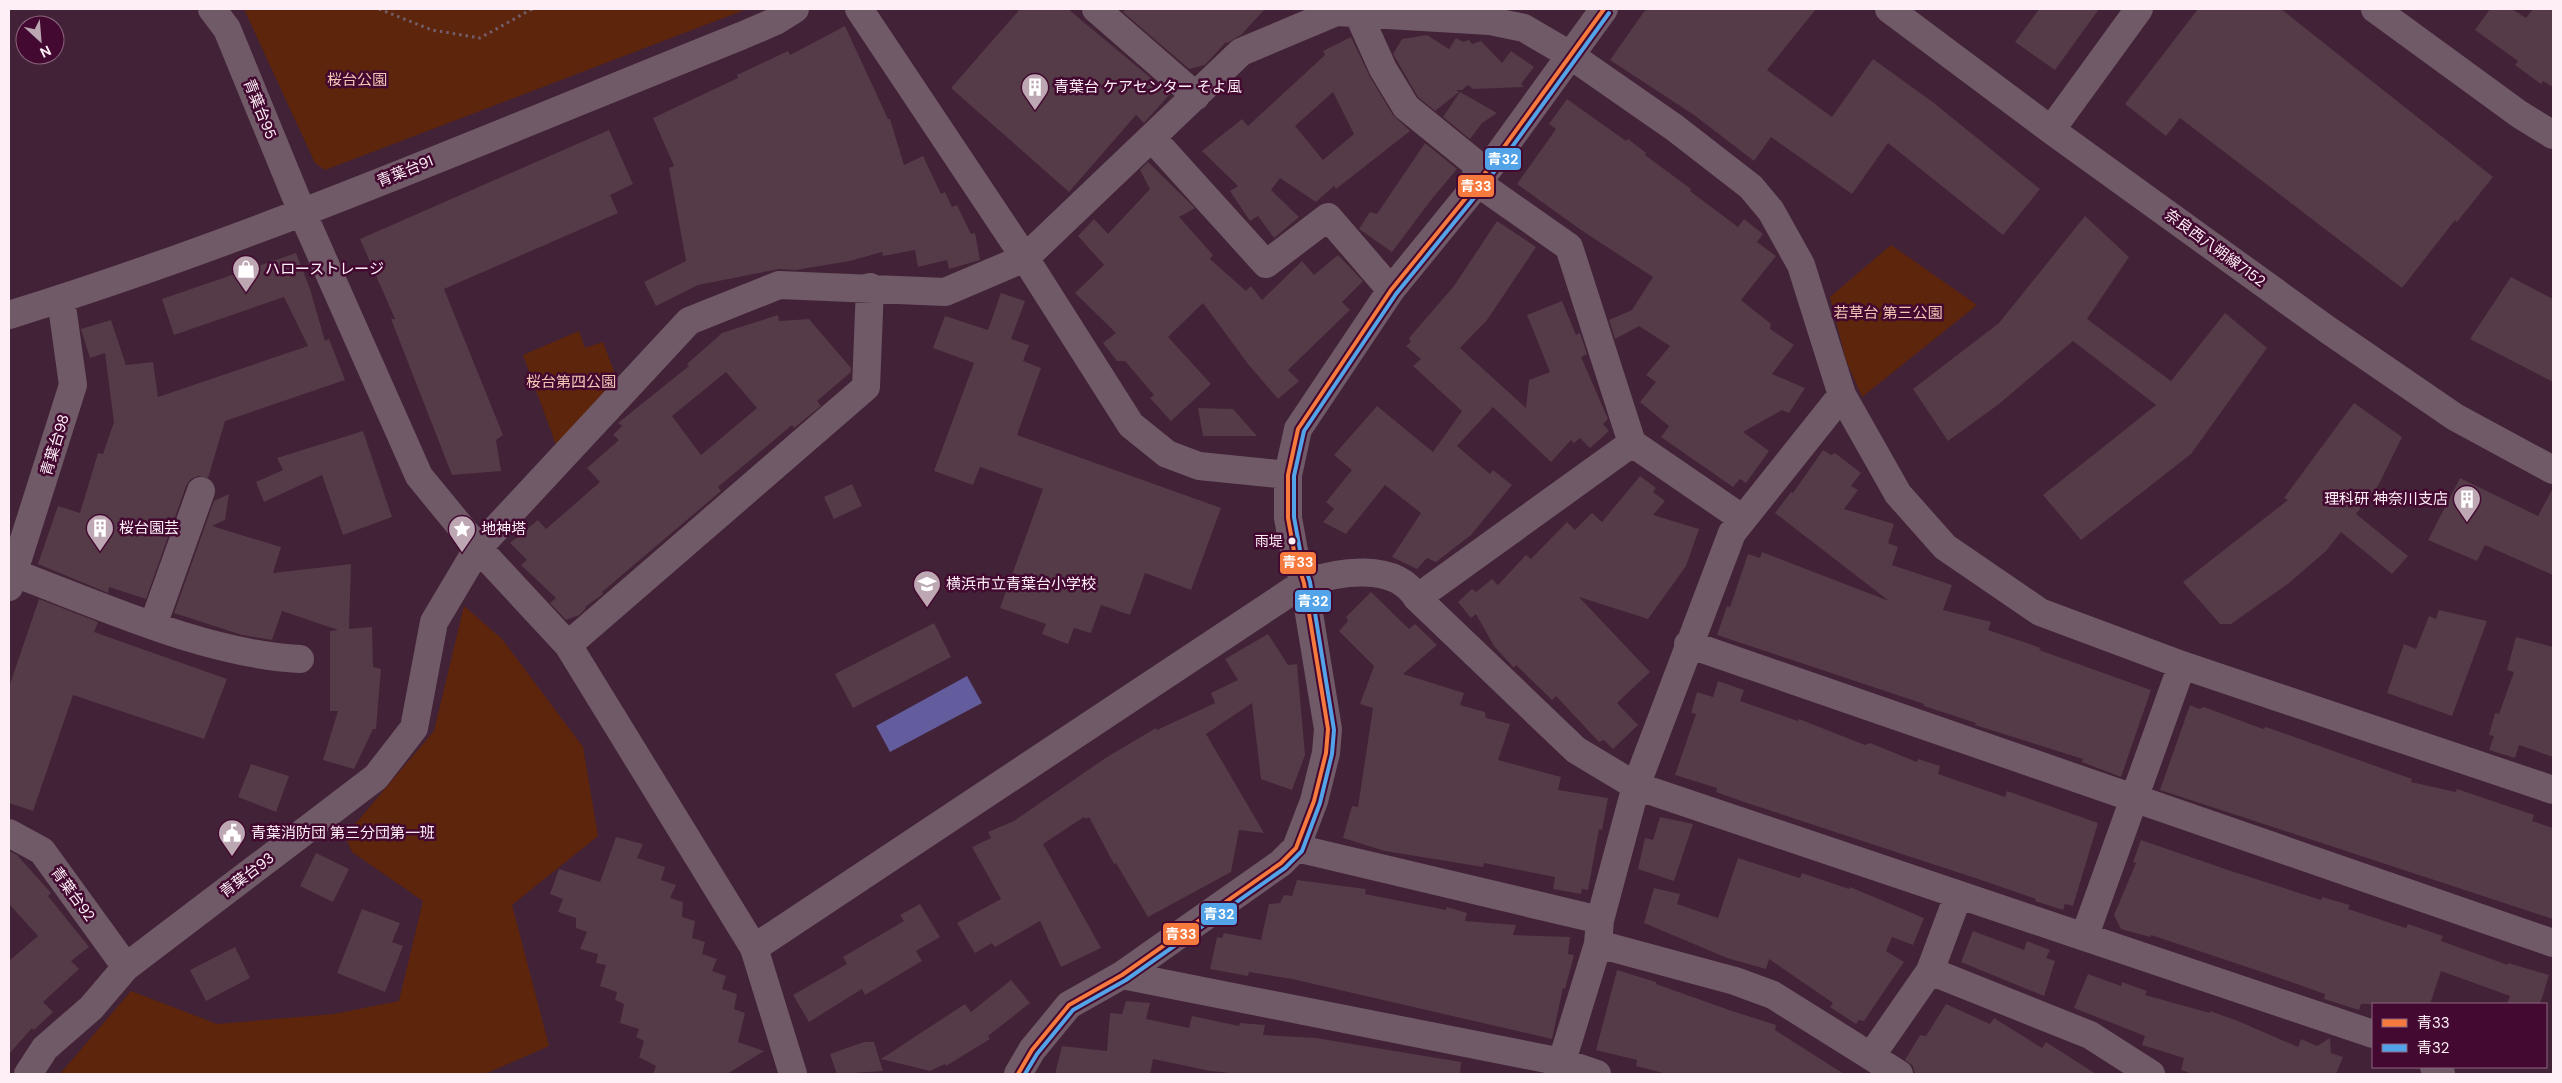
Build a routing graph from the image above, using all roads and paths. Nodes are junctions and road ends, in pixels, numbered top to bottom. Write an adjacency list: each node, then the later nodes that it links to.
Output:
1 (212, 9): 18 (street, 青葉台95)
2 (379, 9): 3 (path)
3 (532, 9)
4 (795, 9): 18 (street, 青葉台91)
5 (859, 9): 19 (street)
6 (1096, 9): 13 (street)
7 (1604, 9): 12 (street)
8 (1889, 9): 14 (street, 奈良西八朔線7152)
9 (2139, 9): 14 (street)
10 (2375, 9): 15 (street)
11 (1356, 11): 12 (street); 13 (street); 17 (street)
12 (1570, 55): 17 (street); 24 (street)
13 (1196, 96): 16 (street)
14 (2051, 130): 26 (street, 奈良西八朔線7152)
15 (2553, 136)
16 (1152, 138): 19 (street); 21 (street)
17 (1478, 183): 21 (street); 25 (street)
18 (302, 212): 22 (street, 青葉台91); 30 (street, 青葉台95)
19 (1025, 258): 20 (street, 青葉台93); 27 (street)
20 (870, 287): 30 (street, 青葉台93); 36 (street)
21 (1391, 290): 27 (street)
22 (61, 299): 23 (street, 青葉台91); 31 (street, 青葉台98)
23 (9, 315)
24 (1842, 395): 29 (street); 38 (street)
25 (1632, 443): 29 (street); 33 (street)
26 (2553, 470)
27 (1288, 475): 32 (street)
28 (201, 492): 34 (street)
29 (1743, 519): 35 (street)
30 (478, 548): 36 (street, 青葉台95); 49 (street, 青葉台93)
31 (11, 580): 34 (street)
32 (1304, 583): 33 (street); 43 (street); 48 (street)
33 (1417, 598): 39 (street)
34 (152, 625): 37 (street)
35 (1688, 644): 39 (street); 41 (street)
36 (568, 646): 48 (street, 青葉台95)
37 (300, 659)
38 (2182, 665): 40 (street); 41 (street)
39 (1636, 786): 44 (street); 45 (street)
40 (2553, 790)
41 (2134, 800): 46 (street); 47 (street)
42 (9, 833): 49 (street, 青葉台92)
43 (1296, 848): 45 (street); 51 (street)
44 (1958, 896): 46 (street); 50 (street)
45 (1599, 932): 53 (street); 54 (street)
46 (2085, 935): 52 (street)
47 (2553, 943)
48 (754, 948): 56 (street, 青葉台95)
49 (126, 967): 55 (street, 青葉台93)
50 (1930, 971): 53 (street); 60 (street)
51 (1122, 975): 54 (street); 57 (street)
52 (2372, 1034)
53 (1871, 1056): 59 (street)
54 (1560, 1068): 58 (street)
55 (28, 1074)
56 (793, 1074)
57 (1018, 1074)
58 (1597, 1074)
59 (1899, 1074)
60 (2151, 1074)

